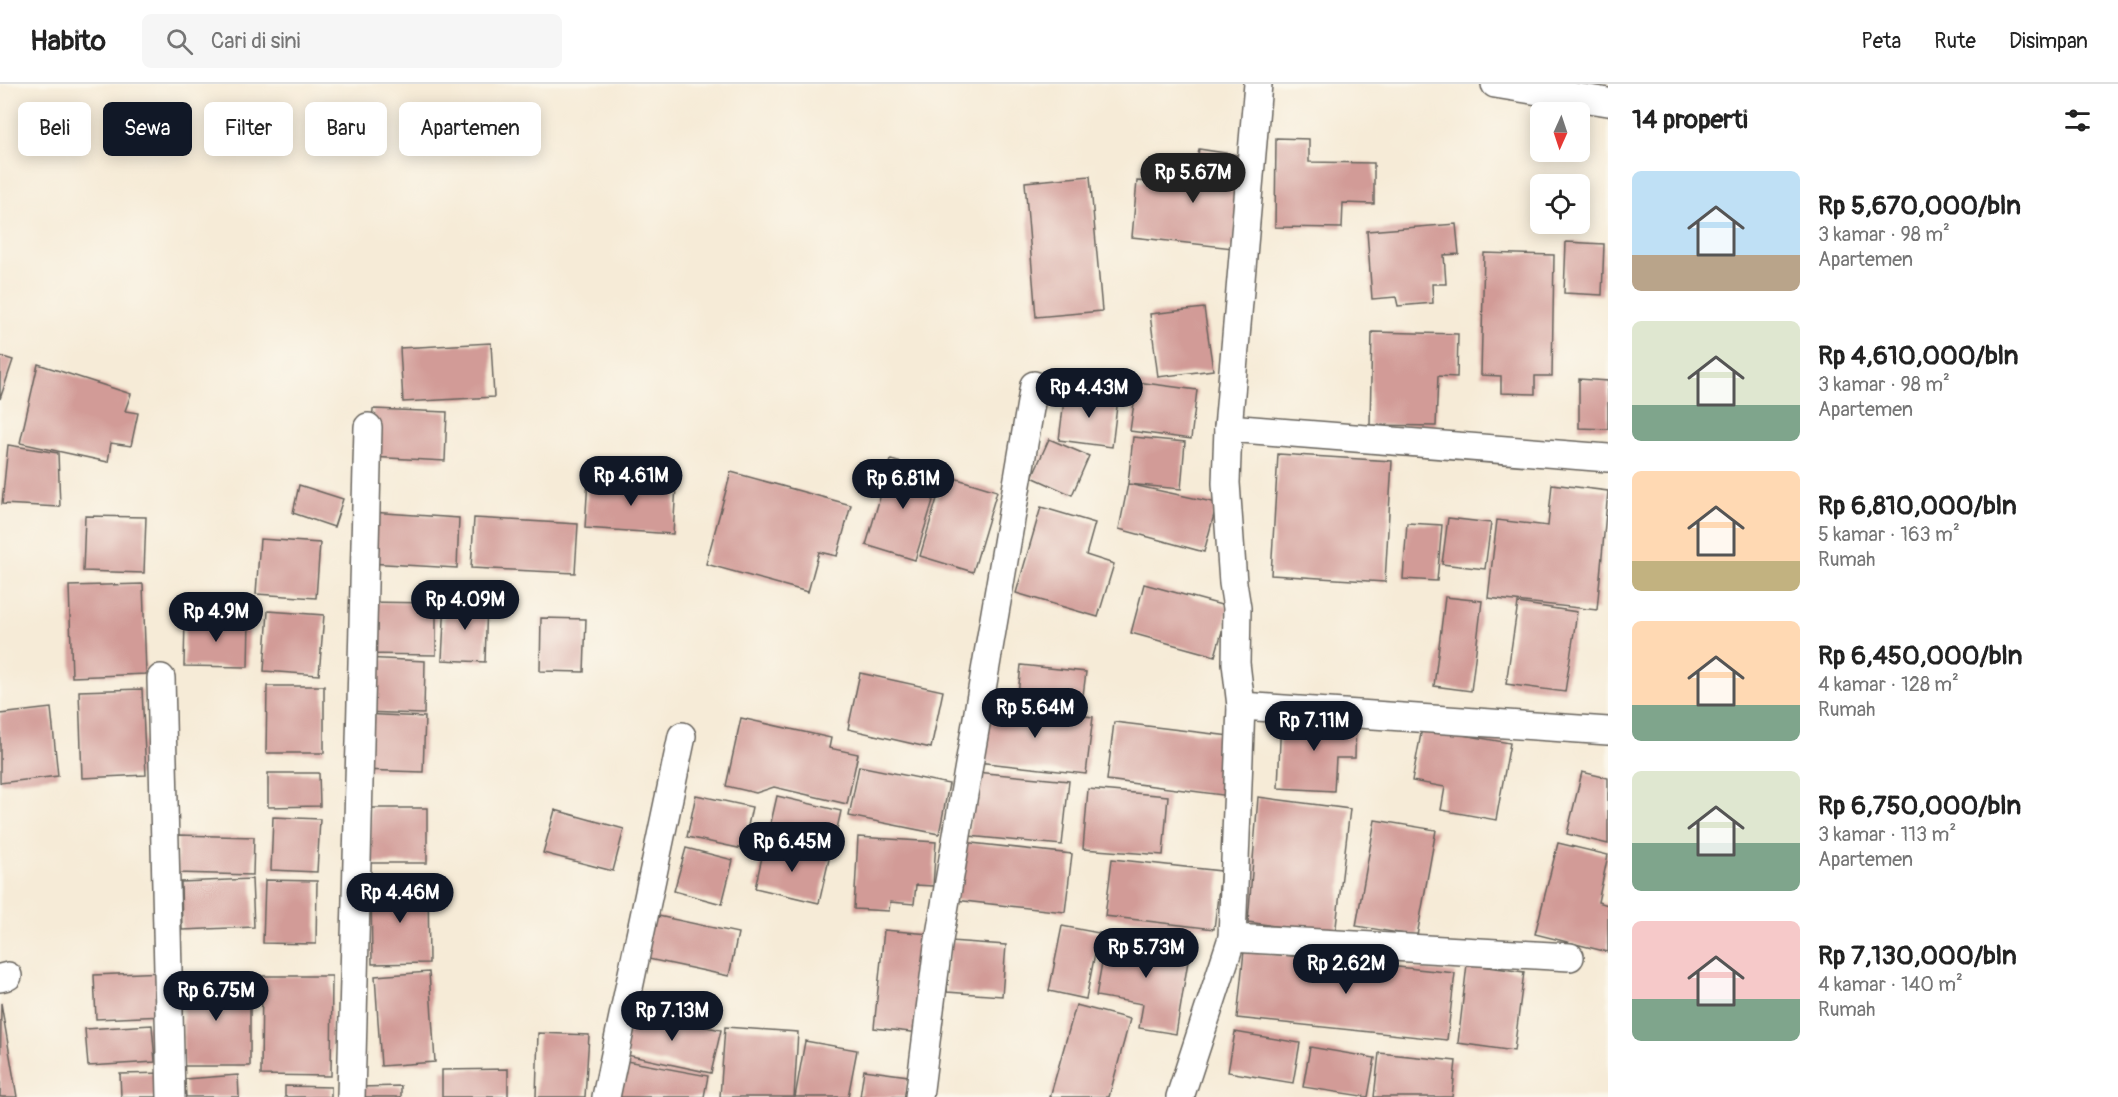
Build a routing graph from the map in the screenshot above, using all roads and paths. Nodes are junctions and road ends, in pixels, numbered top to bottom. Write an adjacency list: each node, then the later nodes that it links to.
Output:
1 (1258, 84): 6 (street)
2 (1495, 84): 3 (street)
3 (1608, 102)
4 (1034, 385): 17 (street)
5 (368, 428): 15 (street)
6 (1228, 428): 7 (street); 9 (street)
7 (1608, 458)
8 (161, 678): 14 (street)
9 (1241, 706): 10 (street); 12 (street)
10 (1608, 731)
11 (682, 736): 16 (street)
12 (1232, 938): 13 (street); 18 (street)
13 (1570, 957)
14 (171, 1097)
15 (351, 1097)
16 (606, 1097)
17 (918, 1097)
18 (1180, 1097)

